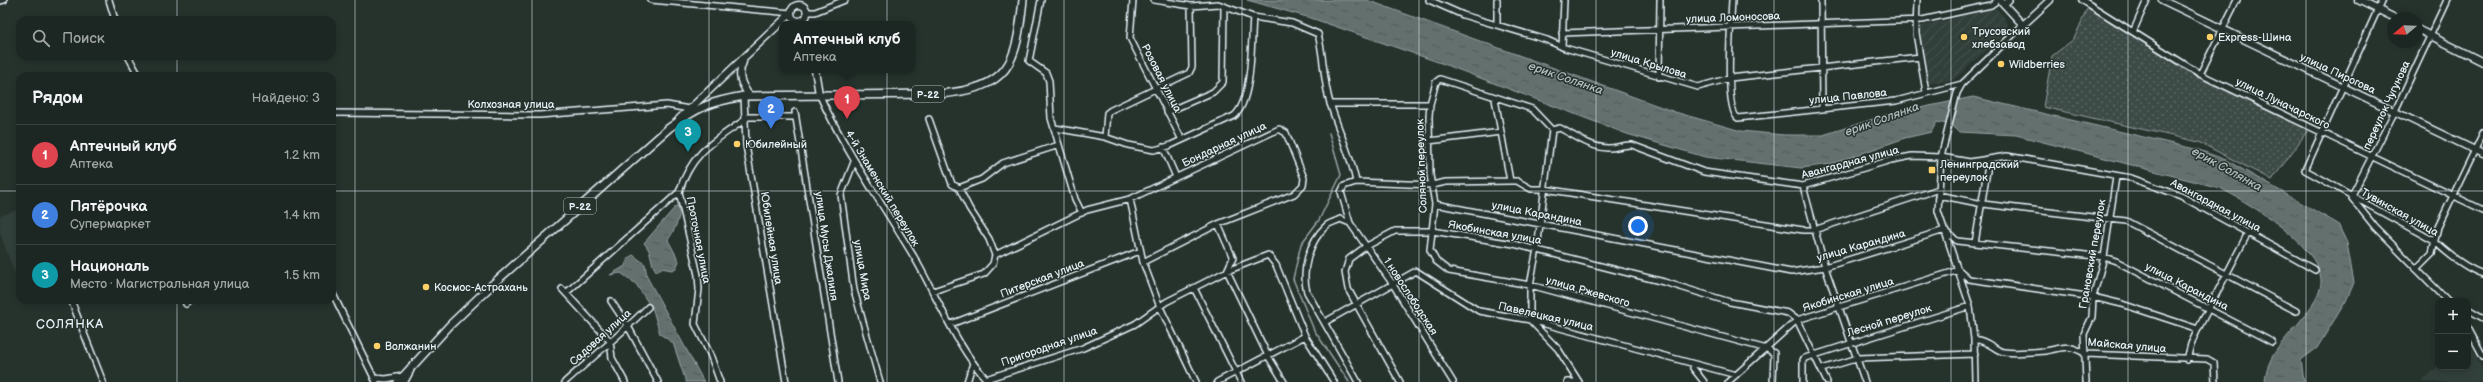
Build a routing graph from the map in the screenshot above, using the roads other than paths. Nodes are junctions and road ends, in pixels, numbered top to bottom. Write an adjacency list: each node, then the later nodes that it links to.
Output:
1 (4, 0): 26 (street)
2 (109, 0): 34 (street)
3 (651, 0): 31 (street)
4 (796, 0): 31 (main road)
5 (803, 0): 32 (main road)
6 (845, 0): 32 (street)
7 (1023, 0): 65 (highway, Р-22)
8 (1041, 0): 78 (street)
9 (1133, 0): 63 (street, Розовая улица)
10 (1154, 0): 28 (street)
11 (1431, 0): 41 (street, улица Крылова)
12 (1497, 0): 41 (street)
13 (1564, 0): 48 (street)
14 (1660, 0): 45 (street)
15 (1732, 0): 43 (street)
16 (1821, 0): 40 (street)
17 (1917, 0): 36 (street)
18 (2050, 0): 42 (main road)
19 (2082, 0): 46 (street, улица Луначарского)
20 (2147, 0): 46 (street)
21 (2162, 0): 44 (main road, улица Пирогова)
22 (2237, 0): 44 (street)
23 (2358, 0): 30 (main road)
24 (2382, 0): 30 (street)
25 (2447, 0): 49 (street, переулок Чугунова)
26 (0, 1)
27 (2003, 1): 36 (street, улица Ломоносова); 42 (main road)
28 (1191, 6): 29 (street); 63 (street)
29 (1224, 6): 35 (street); 72 (street)
30 (2378, 10): 33 (main road); 62 (street)
31 (792, 11): 32 (main road); 32 (main road); 37 (main road)
32 (806, 12): 38 (main road)
33 (2387, 14)
34 (114, 16)
35 (1253, 17): 68 (street); 84 (street)
36 (1918, 20): 40 (street, улица Ломоносова); 52 (street)
37 (782, 21)
38 (808, 21)
39 (779, 24): 51 (main road)
40 (1820, 24): 43 (street, улица Ломоносова); 55 (street)
41 (1497, 25): 50 (street, улица Крылова)
42 (2023, 25): 61 (street)
43 (1731, 27): 45 (street, улица Ломоносова); 60 (street)
44 (2221, 29): 58 (street); 62 (main road, улица Пирогова)
45 (1660, 30): 48 (street, улица Ломоносова); 59 (street)
46 (2133, 32): 58 (street, улица Луначарского)
47 (2423, 32): 49 (main road)
48 (1562, 33): 50 (street)
49 (2430, 35): 54 (main road); 73 (street, переулок Чугунова)
50 (1562, 47): 59 (street, улица Крылова)
51 (750, 53): 66 (main road); 71 (main road)
52 (1920, 57): 55 (street, улица Крылова); 64 (street)
53 (130, 60): 56 (street)
54 (2483, 62)
55 (1821, 68): 60 (street, улица Крылова); 70 (street)
56 (137, 72)
57 (816, 73): 65 (main road)
58 (2200, 74): 81 (street, улица Луначарского)
59 (1659, 76): 60 (street, улица Крылова)
60 (1730, 78): 70 (street, улица Павлова)
61 (1962, 84): 64 (street, улица Павлова); 90 (street)
62 (2344, 87): 73 (main road, улица Пирогова); 81 (street)
63 (1155, 88): 72 (street, Розовая улица); 83 (street)
64 (1926, 92): 70 (street, улица Павлова)
65 (819, 94): 66 (highway, Р-22); 93 (street, 4-й Знаменский переулок)
66 (747, 96): 75 (street, Юбилейная улица); 77 (highway, Р-22)
67 (1495, 99): 69 (street, Соляной переулок); 79 (street); 80 (street)
68 (1330, 104): 69 (street); 97 (street)
69 (1430, 104): 85 (street, Соляной переулок)
70 (1822, 108)
71 (689, 109): 74 (street, Колхозная улица); 77 (main road)
72 (1168, 112): 84 (street, Розовая улица)
73 (2395, 112): 88 (main road, улица Пирогова); 91 (street, переулок Чугунова)
74 (336, 113)
75 (746, 118): 102 (street); 186 (street, Юбилейная улица); 187 (street, улица Мусы Джалиля)
76 (928, 119): 100 (street)
77 (669, 128): 177 (highway, Р-22)
78 (1055, 128): 83 (street); 86 (street)
79 (1552, 130): 99 (street, Авангардная улица); 101 (street)
80 (1501, 132): 85 (street); 96 (street)
81 (2323, 133): 91 (street, улица Луначарского); 105 (street, Тувинская улица)
82 (2483, 133): 88 (street)
83 (1105, 137): 87 (street)
84 (1182, 140): 87 (street)
85 (1429, 140): 98 (street, Соляной переулок)
86 (1059, 145): 100 (street); 110 (street)
87 (1163, 147): 94 (street)
88 (2476, 150): 89 (main road, улица Пирогова); 104 (street)
89 (2483, 154)
90 (1941, 157): 92 (street, Авангардная улица); 99 (street, Авангардная улица); 103 (street)
91 (2372, 157): 104 (street, улица Луначарского); 105 (street, переулок Чугунова)
92 (1989, 159): 95 (street, Авангардная улица); 108 (street)
93 (854, 162): 137 (street, 4-й Знаменский переулок); 188 (street, улица Мира)
94 (1176, 177): 106 (street, Бондарная улица); 112 (street, Бондарная улица)
95 (2116, 177): 111 (street, Грановский переулок); 118 (street, Авангардная улица)
96 (1510, 180): 98 (street); 101 (street)
97 (1356, 182): 98 (street); 113 (street, 1 новослободская)
98 (1432, 185): 107 (street, Соляной переулок)
99 (1803, 186): 115 (street)
100 (959, 188): 124 (street)
101 (1545, 189): 114 (street); 115 (street)
102 (679, 192): 161 (street); 185 (street, Проточная улица)
103 (1938, 192): 108 (street); 115 (street); 116 (street)
104 (2453, 196): 109 (street, улица Луначарского); 119 (street)
105 (2351, 197): 119 (street, Тувинская улица); 128 (street)
106 (1130, 200): 110 (street, Бондарная улица); 123 (street)
107 (1435, 204): 114 (street, улица Карандина); 117 (street, Соляной переулок)
108 (1983, 204): 111 (street); 120 (street)
109 (2483, 210)
110 (1082, 213): 124 (street, Бондарная улица)
111 (2108, 218): 125 (street, Грановский переулок); 132 (street)
112 (1218, 224): 126 (street); 131 (street)
113 (1350, 224): 121 (street, 1 новослободская); 154 (street)
114 (1540, 224): 122 (street); 127 (street, улица Карандина)
115 (1814, 230): 127 (street)
116 (1945, 230): 120 (street, улица Карандина); 127 (street, улица Карандина); 129 (street)
117 (1432, 231): 121 (street, Якобинская улица); 122 (street, Якобинская улица); 135 (street, улица Ржевского)
118 (2248, 233): 130 (street, Авангардная улица); 132 (street)
119 (2434, 241): 128 (street); 133 (street, Тувинская улица)
120 (1975, 243): 125 (street, улица Карандина)
121 (1365, 247): 134 (street, 1 новослободская); 143 (street, Якобинская улица)
122 (1537, 250): 135 (street); 153 (street, Якобинская улица)
123 (1140, 252): 126 (street); 155 (street, Питерская улица)
124 (995, 255): 137 (street)
125 (2104, 257): 138 (street, Грановский переулок); 148 (street, улица Карандина)
126 (1143, 262): 147 (street)
127 (1825, 267): 144 (street)
128 (2416, 269): 139 (street)
129 (1959, 270): 138 (street); 144 (street, Якобинская улица); 145 (street)
130 (2315, 270)
131 (1227, 271): 136 (street, Пригородная улица); 159 (street, Пригородная улица); 169 (street)
132 (2227, 274): 148 (street); 149 (street)
133 (2483, 274)
134 (1392, 283): 143 (street, Павелецкая улица); 152 (street, Павелецкая улица); 197 (street, 1 новослободская)
135 (1530, 285): 152 (street); 164 (street, улица Ржевского)
136 (1194, 288): 147 (street, Пригородная улица); 175 (street)
137 (933, 291): 155 (street, 4-й Знаменский переулок)
138 (2093, 297): 157 (street); 167 (street, Грановский переулок)
139 (2445, 298)
140 (336, 300): 178 (street)
141 (611, 300): 156 (street)
142 (73, 304): 180 (street)
143 (1356, 304): 154 (street, Павелецкая улица); 196 (street, Якобинская улица)
144 (1840, 306): 153 (street, Якобинская улица); 162 (street)
145 (1970, 306): 160 (street); 162 (street, Лесной переулок)
146 (648, 307): 156 (street, Садовая улица)
147 (1160, 307): 179 (street, Пригородная улица); 190 (street)
148 (2209, 308): 157 (street); 163 (street, улица Карандина)
149 (2296, 311)
150 (2471, 311): 151 (street)
151 (2483, 318)
152 (1530, 320): 176 (street, Павелецкая улица); 199 (street)
153 (1797, 320): 164 (street); 165 (street)
154 (1325, 322): 195 (street)
155 (951, 324): 172 (street, 4-й Знаменский переулок)
156 (629, 328): 161 (street, Садовая улица); 184 (street)
157 (2198, 329): 171 (street)
158 (2471, 333): 168 (street)
159 (1305, 336): 169 (street); 194 (street)
160 (1974, 339): 166 (street); 167 (street, Майская улица)
161 (610, 341): 182 (street, Садовая улица); 183 (street)
162 (1852, 342): 165 (street, Лесной переулок); 170 (street)
163 (2272, 342)
164 (1766, 349): 176 (street); 202 (street)
165 (1814, 354): 174 (street); 203 (street)
166 (1975, 354): 170 (street); 206 (street)
167 (2086, 354): 171 (street, Майская улица); 207 (street, Грановский переулок)
168 (2483, 354)
169 (1268, 356): 175 (street); 193 (street)
170 (1858, 358): 174 (street); 205 (street)
171 (2187, 360): 208 (street, Майская улица)
172 (973, 363): 179 (street, 4-й Знаменский переулок); 189 (street)
173 (1693, 368): 200 (street)
174 (1822, 370): 204 (street)
175 (1235, 373): 191 (street); 192 (street)
176 (1736, 376): 201 (street)
177 (404, 379): 178 (street); 181 (highway, Р-22)
178 (375, 380)
179 (988, 380)
180 (103, 382)
181 (398, 382)
182 (565, 382)
183 (625, 382)
184 (658, 382)
185 (720, 382)
186 (786, 382)
187 (838, 382)
188 (880, 382)
189 (967, 382)
190 (1196, 382)
191 (1217, 382)
192 (1241, 382)
193 (1284, 382)
194 (1334, 382)
195 (1358, 382)
196 (1400, 382)
197 (1453, 382)
198 (1567, 382): 199 (street)
199 (1579, 382)
200 (1704, 382)
201 (1728, 382)
202 (1774, 382)
203 (1803, 382)
204 (1827, 382)
205 (1865, 382)
206 (1975, 382)
207 (2086, 382)
208 (2215, 382)

